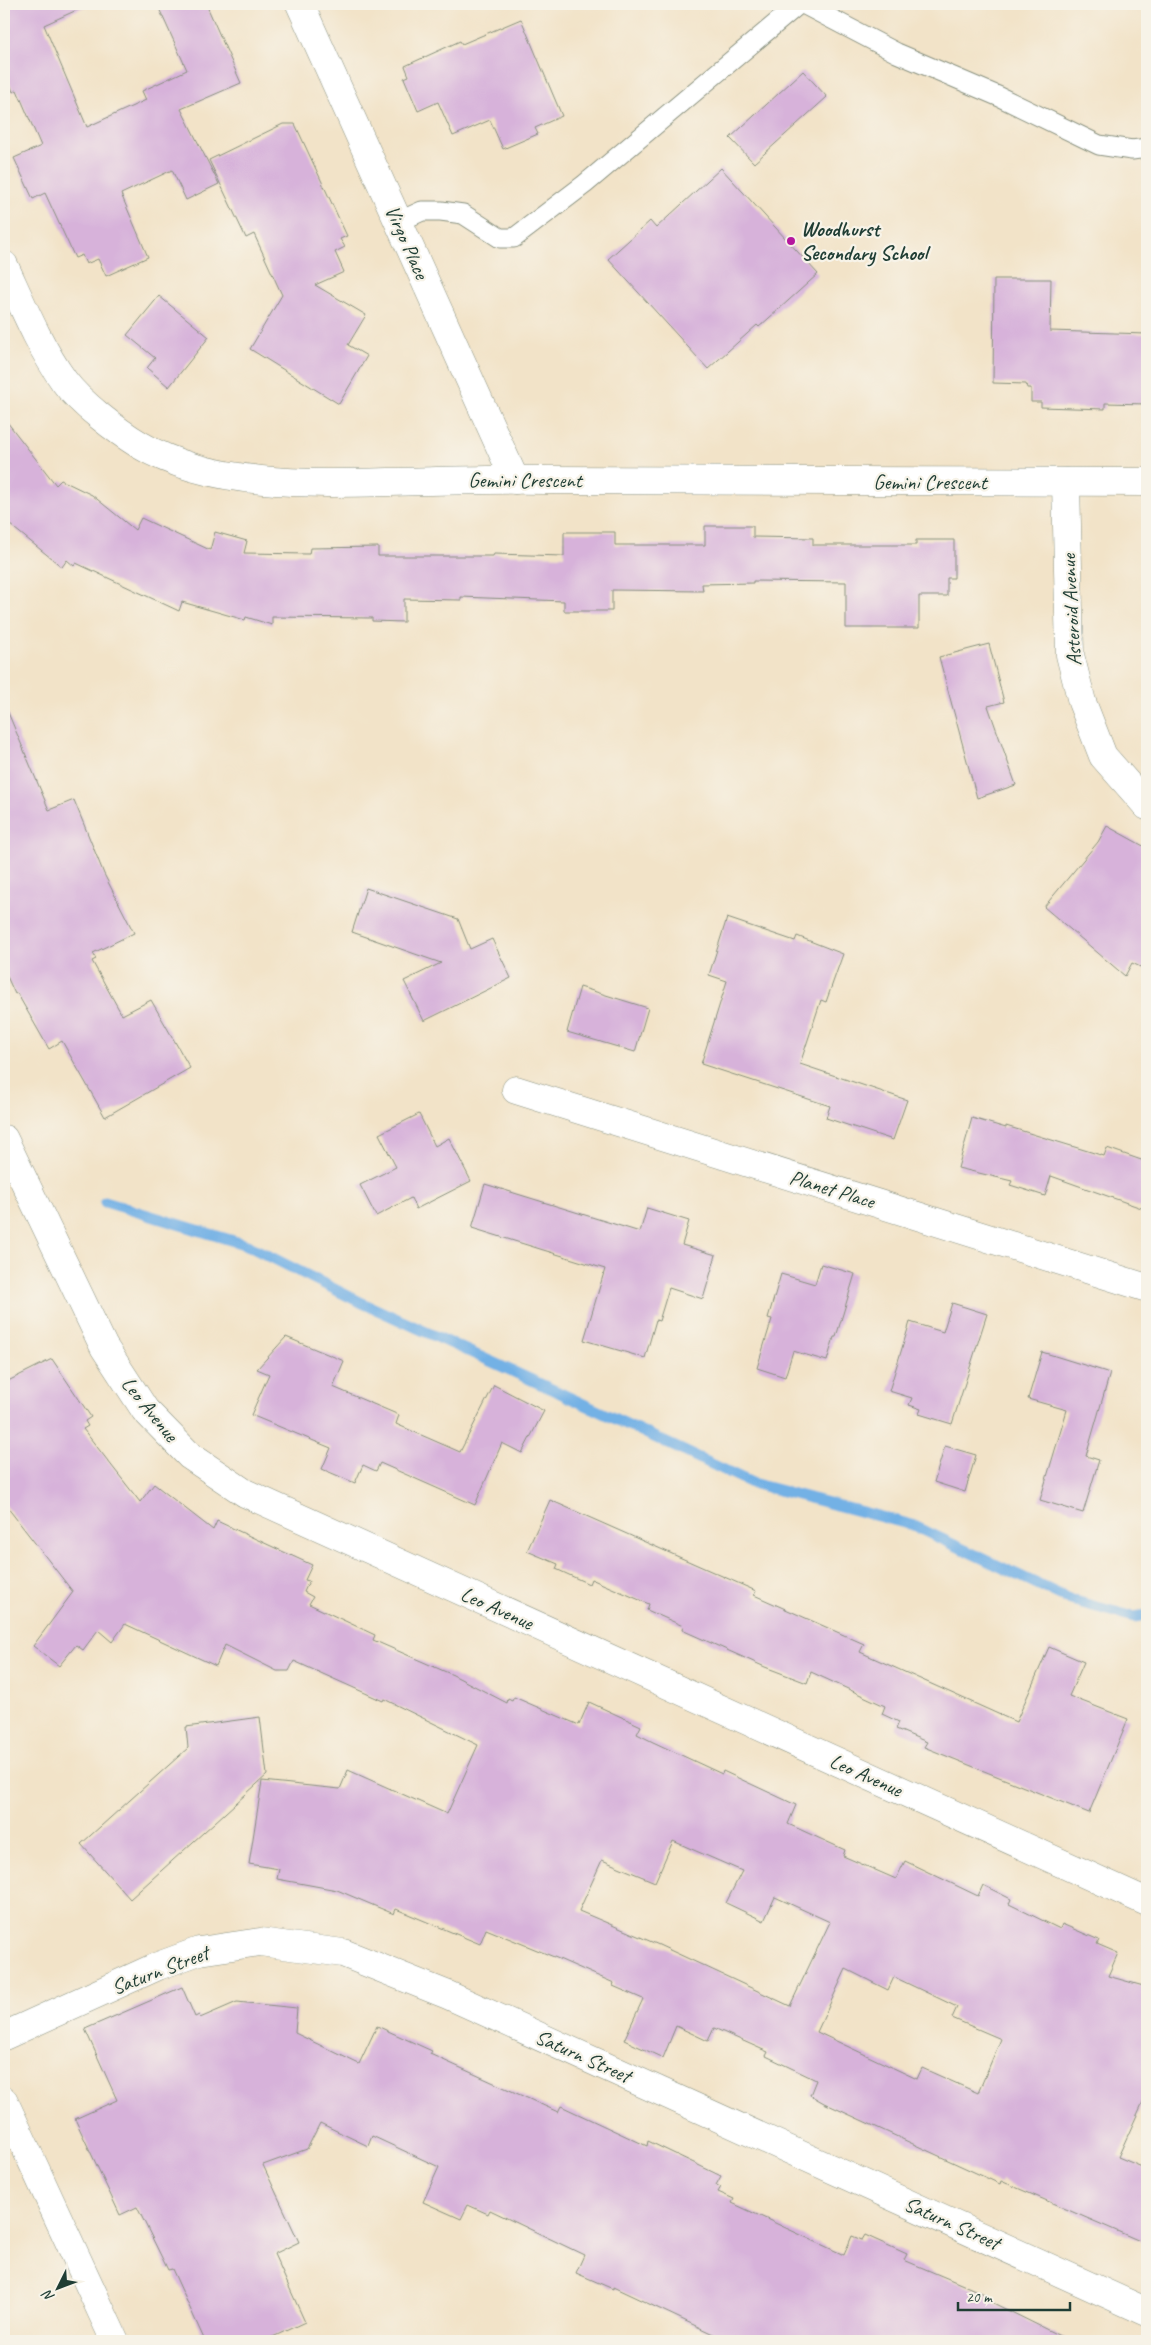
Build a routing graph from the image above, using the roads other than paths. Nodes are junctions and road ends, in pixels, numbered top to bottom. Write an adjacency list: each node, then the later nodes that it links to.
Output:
1 (300, 4): 4 (street, Virgo Place)
2 (801, 4): 3 (lane); 4 (lane)
3 (1147, 148)
4 (398, 222): 6 (street, Virgo Place)
5 (4, 265): 6 (street, Gemini Crescent)
6 (515, 480): 7 (street, Gemini Crescent)
7 (1066, 482): 8 (street, Gemini Crescent); 9 (street, Asteroid Avenue)
8 (1147, 482)
9 (1147, 806)
10 (516, 1090): 12 (street, Planet Place)
11 (4, 1139): 13 (street, Leo Avenue)
12 (1147, 1288)
13 (1147, 1902)
14 (4, 2036): 16 (street, Saturn Street)
15 (4, 2101): 17 (street)
16 (1147, 2312)
17 (115, 2341)

